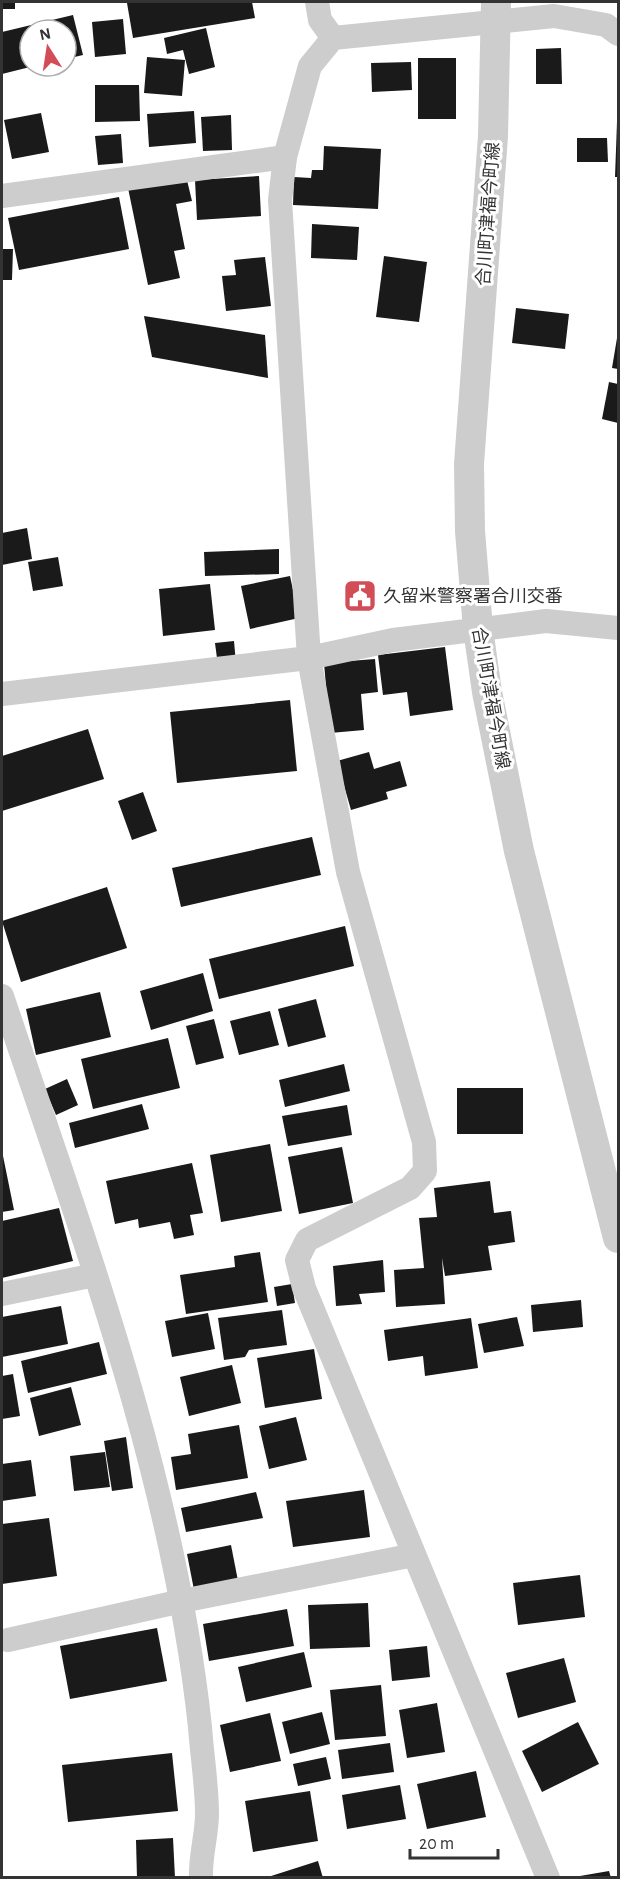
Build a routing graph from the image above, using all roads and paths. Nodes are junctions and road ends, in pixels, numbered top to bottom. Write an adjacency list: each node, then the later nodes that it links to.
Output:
1 (317, 2): 4 (street)
2 (496, 12): 3 (street); 4 (street); 8 (street, 合川町津福今町線)
3 (618, 34)
4 (333, 38): 5 (street)
5 (285, 156): 6 (street); 9 (street)
6 (2, 196)
7 (618, 628): 8 (street)
8 (478, 629): 9 (street); 12 (street, 合川町津福今町線)
9 (309, 658): 10 (street); 15 (street)
10 (2, 694)
11 (2, 996): 13 (street)
12 (618, 1238)
13 (95, 1275): 14 (street); 16 (street)
14 (2, 1294)
15 (414, 1555): 16 (street); 19 (street)
16 (182, 1601): 17 (street); 18 (street)
17 (8, 1640)
18 (201, 1878)
19 (548, 1878)

